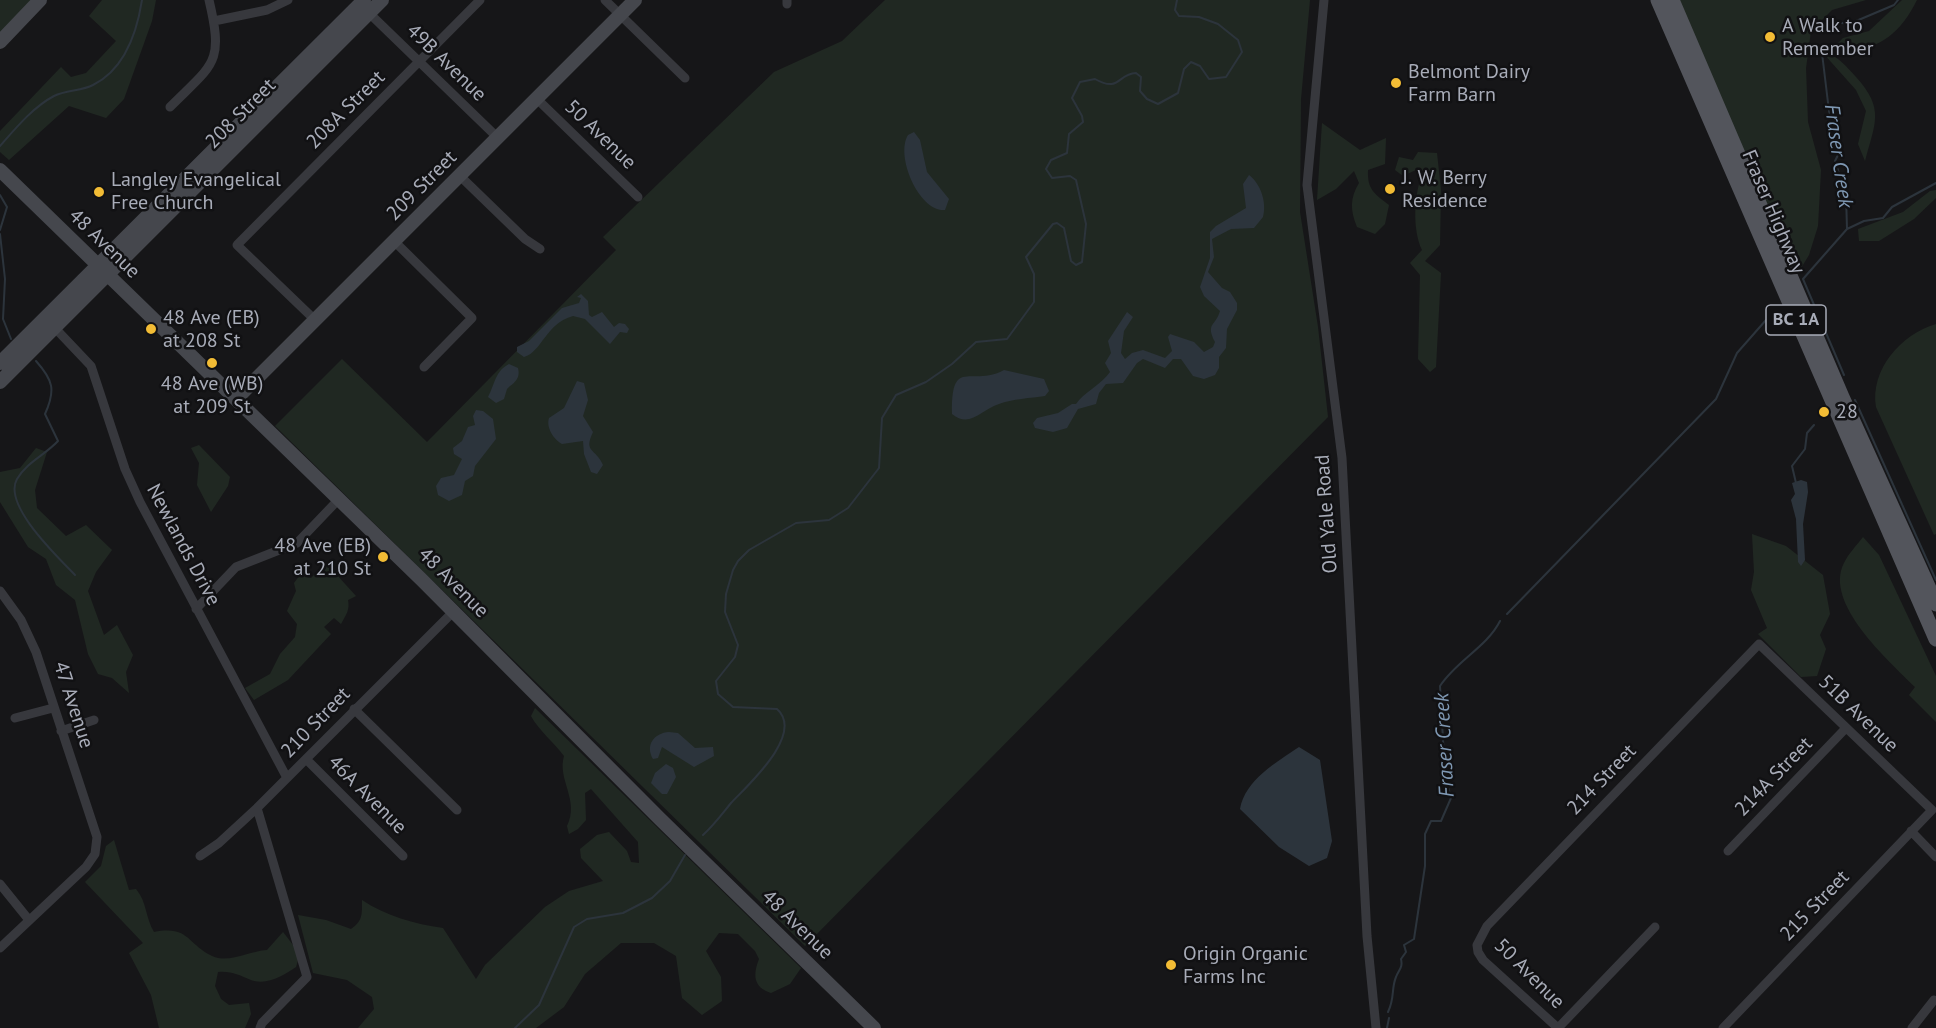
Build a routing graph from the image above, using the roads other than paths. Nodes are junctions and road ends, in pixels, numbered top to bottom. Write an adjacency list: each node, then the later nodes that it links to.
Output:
1 (40, 0): 14 (main road)
2 (209, 0): 13 (street)
3 (288, 0): 13 (street)
4 (382, 0): 11 (main road, 208 Street)
5 (480, 0): 15 (street, 208A Street)
6 (605, 0): 12 (street)
7 (635, 0): 12 (main road, 209 Street)
8 (1324, 0): 64 (street, Old Yale Road)
9 (1658, 0): 37 (main road, Fraser Highway / BC 1A)
10 (1672, 0): 34 (main road, Fraser Highway / BC 1A)
11 (367, 6): 15 (street, 49B Avenue); 25 (main road, 208 Street)
12 (620, 15): 16 (street); 17 (main road, 209 Street)
13 (214, 21): 18 (street)
14 (0, 42)
15 (419, 62): 19 (street, 49B Avenue); 26 (street, 208A Street)
16 (685, 78)
17 (537, 99): 19 (main road, 209 Street); 22 (street, 50 Avenue)
18 (170, 107)
19 (498, 138): 21 (main road, 209 Street)
20 (0, 170): 25 (main road, 48 Avenue)
21 (460, 176): 23 (main road, 209 Street); 24 (street)
22 (638, 197)
23 (394, 241): 26 (main road, 209 Street); 29 (street)
24 (540, 249)
25 (104, 271): 27 (main road, 208 Street); 28 (main road, 208 Street); 31 (main road, 48 Avenue)
26 (315, 320): 31 (main road, 209 Street)
27 (55, 328): 30 (main road, 208 Street); 35 (street, Newlands Drive)
28 (0, 363)
29 (424, 367)
30 (0, 382)
31 (237, 398): 32 (main road, 48 Avenue)
32 (339, 499): 35 (street); 36 (main road, 48 Avenue)
33 (2, 597): 39 (street, 47 Avenue)
34 (1936, 604)
35 (196, 609): 46 (street, Newlands Drive)
36 (454, 611): 40 (street, 210 Street); 63 (main road, 48 Avenue)
37 (1936, 639)
38 (1759, 644): 43 (street, 51B Avenue); 58 (street, 214 Street)
39 (54, 708): 41 (street); 44 (street, 47 Avenue)
40 (354, 709): 45 (street, 210 Street); 48 (street)
41 (15, 718)
42 (94, 720): 44 (street)
43 (1846, 728): 49 (street, 51B Avenue); 51 (street, 214A Street)
44 (61, 731): 56 (street, 47 Avenue)
45 (306, 759): 46 (street, 210 Street); 53 (street, 46A Avenue)
46 (287, 778): 47 (street, 210 Street)
47 (257, 808): 52 (street, 210 Street); 62 (street)
48 (457, 810)
49 (1932, 810): 50 (street, 215 Street)
50 (1911, 831): 54 (street); 66 (street, 215 Street)
51 (1728, 851)
52 (200, 856)
53 (403, 856)
54 (1936, 857)
55 (0, 884): 56 (street)
56 (29, 920): 59 (street)
57 (1655, 927): 65 (street)
58 (1477, 945): 65 (street, 50 Avenue)
59 (0, 948)
60 (1934, 1000): 61 (street)
61 (1916, 1027)
62 (260, 1028)
63 (874, 1028)
64 (1376, 1028)
65 (1558, 1028)
66 (1723, 1028)

